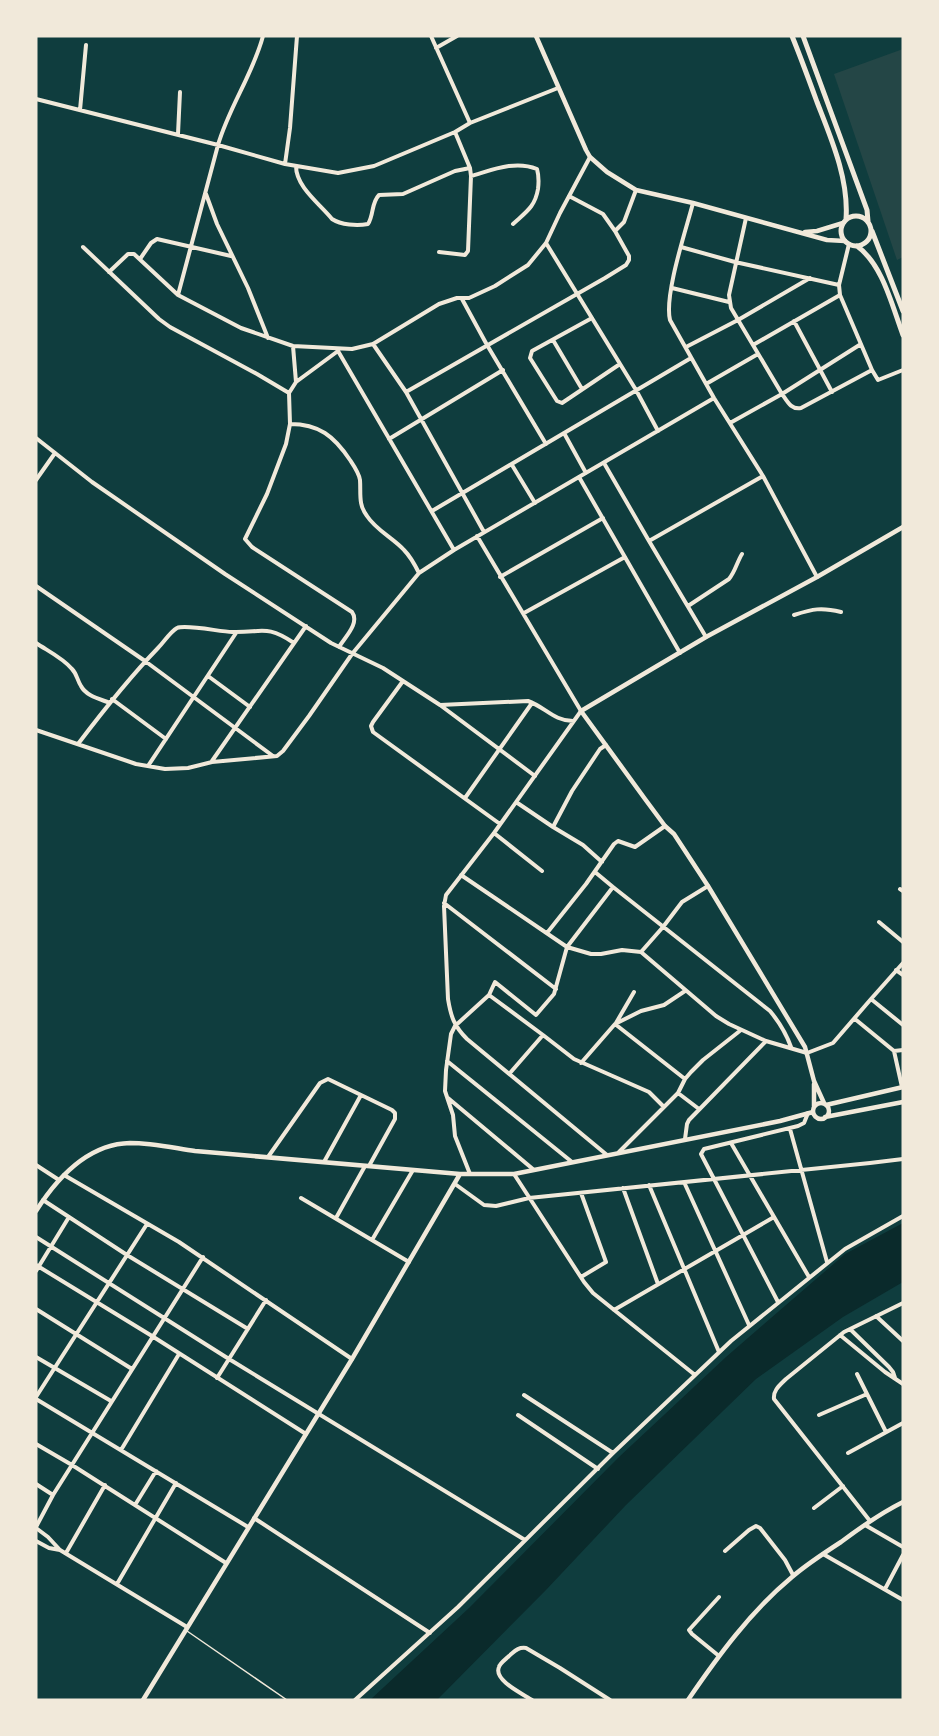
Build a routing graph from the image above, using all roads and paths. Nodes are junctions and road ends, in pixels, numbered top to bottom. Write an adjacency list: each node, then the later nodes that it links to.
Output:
1 (263, 36): 17 (street)
2 (297, 36): 19 (street)
3 (430, 36): 9 (street)
4 (457, 36): 9 (street)
5 (536, 36): 10 (street)
6 (792, 36): 29 (main road)
7 (803, 36): 28 (main road)
8 (86, 45): 13 (street)
9 (436, 48): 14 (street)
10 (558, 88): 14 (street); 18 (street)
11 (180, 92): 16 (street)
12 (36, 99): 13 (street)
13 (80, 110): 16 (street)
14 (470, 123): 15 (street)
15 (454, 132): 20 (street); 21 (street)
16 (178, 134): 17 (street)
17 (218, 145): 19 (street); 24 (street)
18 (590, 157): 23 (street); 25 (street)
19 (285, 164): 20 (street)
20 (296, 166): 21 (street)
21 (470, 168): 22 (street)
22 (471, 176): 30 (street); 40 (street)
23 (636, 190): 26 (street); 32 (street)
24 (206, 194): 36 (street); 41 (street)
25 (569, 196): 32 (street); 34 (street)
26 (693, 203): 27 (street); 39 (street)
27 (746, 218): 33 (street); 43 (street)
28 (868, 220): 29 (main road); 31 (main road)
29 (844, 221): 33 (street); 35 (main road)
30 (513, 224)
31 (872, 230): 37 (main road); 53 (main road)
32 (615, 231): 48 (street)
33 (802, 232): 35 (street)
34 (546, 243): 48 (street); 51 (street)
35 (847, 243): 37 (main road); 46 (street)
36 (192, 246): 41 (street); 42 (street); 49 (street)
37 (857, 246): 57 (main road)
38 (83, 247): 44 (street)
39 (681, 248): 43 (street); 47 (street)
40 (439, 252)
41 (231, 256): 58 (street)
42 (140, 259): 44 (street); 49 (street)
43 (735, 262): 45 (street); 52 (street)
44 (109, 272): 80 (street)
45 (810, 278): 46 (street); 55 (street)
46 (839, 285): 50 (street)
47 (672, 288): 52 (street); 65 (street)
48 (577, 294): 54 (street); 62 (street)
49 (178, 295): 58 (street)
50 (840, 295): 56 (street); 61 (street)
51 (462, 299): 60 (street); 62 (street)
52 (729, 302): 55 (street)
53 (903, 311)
54 (592, 318): 59 (street); 69 (street)
55 (738, 320): 63 (street); 65 (street)
56 (794, 321): 63 (street); 70 (street)
57 (903, 335)
58 (268, 338): 64 (street)
59 (553, 340): 76 (street); 76 (street)
60 (373, 344): 66 (street); 78 (street)
61 (861, 344): 70 (street); 72 (street)
62 (488, 345): 71 (street); 78 (street)
63 (753, 345): 67 (street)
64 (293, 346): 66 (street); 74 (street)
65 (686, 347): 68 (street)
66 (338, 350): 74 (street); 89 (street)
67 (758, 354): 75 (street); 81 (street)
68 (692, 358): 75 (street); 77 (street)
69 (620, 364): 76 (street); 77 (street)
70 (820, 369): 79 (street); 81 (street)
71 (503, 370): 83 (street); 90 (street)
72 (872, 370): 73 (street); 79 (street)
73 (903, 370)
74 (296, 382): 80 (street)
75 (706, 384): 82 (street)
76 (582, 389)
77 (636, 390): 86 (street); 87 (street)
78 (406, 392): 83 (street)
79 (832, 392): 81 (street)
80 (289, 393): 85 (street)
81 (782, 394): 84 (street)
82 (714, 398): 84 (street); 86 (street)
83 (421, 420): 89 (street); 98 (street)
84 (730, 423): 95 (street)
85 (290, 424): 109 (street); 122 (street)
86 (658, 430): 92 (street)
87 (564, 433): 90 (street); 94 (street)
88 (36, 438): 91 (street)
89 (389, 439): 100 (street)
90 (546, 444): 93 (street)
91 (55, 453): 97 (street); 117 (street)
92 (604, 463): 94 (street); 105 (street)
93 (512, 465): 98 (street); 99 (street)
94 (586, 473): 96 (street)
95 (763, 476): 105 (street); 111 (street)
96 (579, 477): 99 (street); 101 (street)
97 (36, 480)
98 (463, 494): 100 (street); 103 (street)
99 (535, 503): 103 (street)
100 (432, 511): 106 (street)
101 (603, 518): 108 (street); 110 (street)
102 (903, 526): 111 (street)
103 (484, 532): 104 (street)
104 (477, 536): 106 (street); 110 (street)
105 (648, 541): 113 (street)
106 (454, 550): 109 (street)
107 (742, 554): 113 (street)
108 (625, 557): 115 (street); 123 (street)
109 (419, 573): 124 (street)
110 (500, 577): 115 (street)
111 (817, 577): 119 (street)
112 (36, 586): 125 (street)
113 (688, 606): 119 (street)
114 (841, 612): 116 (street)
115 (524, 613): 133 (street)
116 (794, 615)
117 (306, 626): 120 (street); 122 (street)
118 (236, 633): 120 (street); 125 (street); 126 (street)
119 (706, 637): 123 (street)
120 (294, 643): 132 (street)
121 (36, 644): 129 (street)
122 (339, 647): 124 (street)
123 (680, 653): 133 (street)
124 (352, 654): 127 (street); 141 (street)
125 (145, 661): 128 (street); 129 (street)
126 (208, 676): 128 (street); 132 (street)
127 (403, 681): 131 (street); 145 (street)
128 (193, 696): 135 (street); 137 (street)
129 (111, 701): 137 (street); 138 (street)
130 (532, 702): 131 (street); 134 (street); 140 (street)
131 (440, 705): 140 (street)
132 (250, 707): 135 (street)
133 (581, 711): 134 (street); 139 (street)
134 (573, 721): 144 (street)
135 (235, 728): 141 (street); 142 (street)
136 (36, 730): 138 (street)
137 (166, 738): 143 (street)
138 (78, 744): 143 (street)
139 (606, 745): 148 (street); 149 (street)
140 (499, 750): 144 (street); 145 (street)
141 (273, 757): 142 (street)
142 (212, 762): 143 (street)
143 (148, 766)
144 (535, 776): 146 (street)
145 (465, 798): 147 (street)
146 (516, 802): 147 (street); 149 (street)
147 (500, 824): 150 (street)
148 (666, 826): 151 (street); 155 (street)
149 (553, 827): 151 (street)
150 (494, 833): 152 (street); 154 (street)
151 (602, 861): 153 (street)
152 (542, 871)
153 (594, 872): 156 (street); 160 (street)
154 (461, 875): 157 (street); 160 (street)
155 (708, 886): 159 (street); 180 (street)
156 (613, 887): 159 (street); 162 (street)
157 (444, 903): 167 (street); 175 (street)
158 (879, 922): 161 (street)
159 (663, 927): 163 (street); 179 (street)
160 (547, 933): 162 (street)
161 (903, 942)
162 (567, 947): 163 (street); 167 (street)
163 (640, 952): 168 (street)
164 (903, 963): 165 (street)
165 (896, 970): 166 (street); 171 (street)
166 (903, 975)
167 (556, 989): 170 (street)
168 (685, 991): 173 (street); 176 (street)
169 (634, 992): 173 (street)
170 (489, 995): 175 (street); 177 (street)
171 (871, 999): 172 (street); 174 (street)
172 (855, 1019): 180 (street); 182 (street)
173 (615, 1024): 184 (street); 186 (street)
174 (903, 1025)
175 (455, 1026): 183 (street); 185 (street)
176 (741, 1029): 178 (street); 186 (street)
177 (543, 1035): 184 (street); 185 (street)
178 (766, 1041): 179 (street); 195 (street)
179 (790, 1047): 180 (street)
180 (806, 1050): 187 (street)
181 (903, 1050): 182 (street)
182 (894, 1052): 188 (street)
183 (447, 1061): 191 (street); 206 (street)
184 (581, 1063): 194 (street)
185 (510, 1073): 202 (street)
186 (685, 1079): 189 (street)
187 (814, 1081): 193 (street); 196 (street)
188 (902, 1087): 193 (street)
189 (678, 1093): 194 (street); 195 (street)
190 (361, 1095): 203 (street); 205 (street); 208 (street)
191 (447, 1097): 211 (street); 213 (street)
192 (903, 1102): 197 (street)
193 (825, 1104): 196 (street); 197 (street)
194 (664, 1107): 201 (street)
195 (699, 1109): 199 (street)
196 (812, 1111): 197 (street); 198 (street); 199 (street)
197 (825, 1117)
198 (790, 1129): 200 (street); 210 (street)
199 (685, 1139): 201 (street)
200 (731, 1143): 215 (street); 217 (street)
201 (619, 1152): 202 (street)
202 (607, 1155): 206 (street)
203 (268, 1157): 205 (street); 216 (street)
204 (903, 1159): 210 (street)
205 (324, 1162): 208 (street)
206 (572, 1162): 211 (street)
207 (36, 1165): 216 (street)
208 (367, 1166): 209 (street); 230 (street)
209 (413, 1170): 212 (street); 234 (street)
210 (801, 1170): 215 (street); 240 (street)
211 (534, 1171): 214 (street)
212 (460, 1174): 213 (street); 219 (street)
213 (470, 1174): 214 (street)
214 (514, 1174): 224 (street)
215 (750, 1175): 217 (street); 229 (street)
216 (61, 1177): 225 (street); 231 (street)
217 (714, 1178): 218 (street); 232 (street)
218 (684, 1182): 220 (street); 236 (street)
219 (455, 1184): 224 (street); 239 (street)
220 (649, 1185): 221 (street); 242 (street)
221 (623, 1188): 222 (street); 246 (street)
222 (581, 1193): 224 (street); 243 (street)
223 (301, 1198): 230 (street)
224 (529, 1198): 243 (street)
225 (43, 1200): 226 (street); 228 (street)
226 (36, 1211)
227 (903, 1216): 240 (street)
228 (69, 1217): 235 (street); 237 (street)
229 (774, 1217): 232 (street); 244 (street)
230 (336, 1218): 234 (street)
231 (147, 1224): 237 (street); 238 (street)
232 (743, 1234): 236 (street); 250 (street)
233 (36, 1237): 235 (street)
234 (372, 1240): 239 (street)
235 (51, 1247): 241 (street); 245 (street)
236 (715, 1251): 242 (street); 256 (street)
237 (127, 1256): 245 (street); 247 (street)
238 (203, 1257): 247 (street); 248 (street)
239 (409, 1262): 267 (street)
240 (827, 1262): 244 (street)
241 (37, 1268): 249 (street)
242 (683, 1269): 246 (street); 263 (street)
243 (581, 1277): 253 (street)
244 (809, 1277): 250 (street)
245 (109, 1284): 249 (street); 255 (street)
246 (658, 1284): 253 (street)
247 (183, 1289): 255 (street); 257 (street)
248 (266, 1300): 257 (street); 267 (street)
249 (97, 1302): 259 (street); 261 (street)
250 (778, 1302): 256 (street)
251 (903, 1303): 254 (street)
252 (36, 1309): 259 (street)
253 (614, 1310): 271 (street)
254 (876, 1316): 258 (street); 262 (street)
255 (164, 1318): 261 (street); 266 (street)
256 (749, 1325): 263 (street)
257 (248, 1329): 266 (street)
258 (850, 1329): 260 (street); 273 (street)
259 (77, 1334): 268 (street); 269 (street)
260 (840, 1335): 273 (street); 296 (street)
261 (152, 1336): 264 (street); 269 (street)
262 (903, 1341)
263 (719, 1352): 271 (street)
264 (180, 1354): 272 (street); 287 (street)
265 (36, 1357): 268 (street)
266 (229, 1359): 272 (street); 279 (street)
267 (352, 1359): 279 (street)
268 (54, 1368): 277 (street); 278 (street)
269 (132, 1369): 278 (street)
270 (856, 1374): 275 (street)
271 (695, 1375): 288 (street)
272 (217, 1378): 285 (street)
273 (895, 1378): 274 (street)
274 (903, 1384)
275 (867, 1394): 281 (street); 284 (street)
276 (524, 1395): 288 (street)
277 (36, 1398): 283 (street)
278 (111, 1401): 283 (street)
279 (319, 1413): 285 (street); 307 (street)
280 (518, 1415): 291 (street)
281 (819, 1415)
282 (903, 1423): 284 (street)
283 (92, 1432): 287 (street); 290 (street)
284 (886, 1432): 289 (street)
285 (306, 1434): 302 (street)
286 (36, 1444): 290 (street)
287 (122, 1450): 292 (street)
288 (613, 1453): 291 (street)
289 (848, 1453)
290 (72, 1465): 295 (street); 297 (street)
291 (598, 1469): 307 (street)
292 (156, 1471): 293 (street); 299 (street)
293 (176, 1483): 301 (street); 305 (street)
294 (36, 1484): 297 (street)
295 (105, 1485): 299 (street); 312 (street)
296 (843, 1486): 300 (street); 303 (street)
297 (53, 1495): 306 (street)
298 (903, 1502): 303 (street)
299 (135, 1505): 301 (street)
300 (814, 1508)
301 (156, 1518): 315 (street); 317 (street)
302 (254, 1518): 305 (street); 322 (street)
303 (870, 1521): 304 (street)
304 (865, 1525): 309 (street); 313 (street)
305 (248, 1527): 315 (street)
306 (36, 1528): 310 (street)
307 (525, 1540): 322 (street)
308 (36, 1541): 310 (street)
309 (903, 1547)
310 (60, 1550): 312 (street)
311 (725, 1551): 316 (street)
312 (66, 1553): 317 (street)
313 (823, 1554): 316 (street); 318 (street)
314 (903, 1555): 318 (street)
315 (226, 1563): 321 (street)
316 (793, 1575): 323 (street)
317 (117, 1584): 321 (street)
318 (885, 1589): 320 (street)
319 (719, 1597): 323 (street)
320 (903, 1600)
321 (186, 1628): 324 (street); 325 (lane)
322 (430, 1633): 326 (street)
323 (719, 1656): 329 (street)
324 (143, 1700)
325 (287, 1700)
326 (355, 1700)
327 (532, 1700): 328 (street)
328 (610, 1700)
329 (688, 1700)

